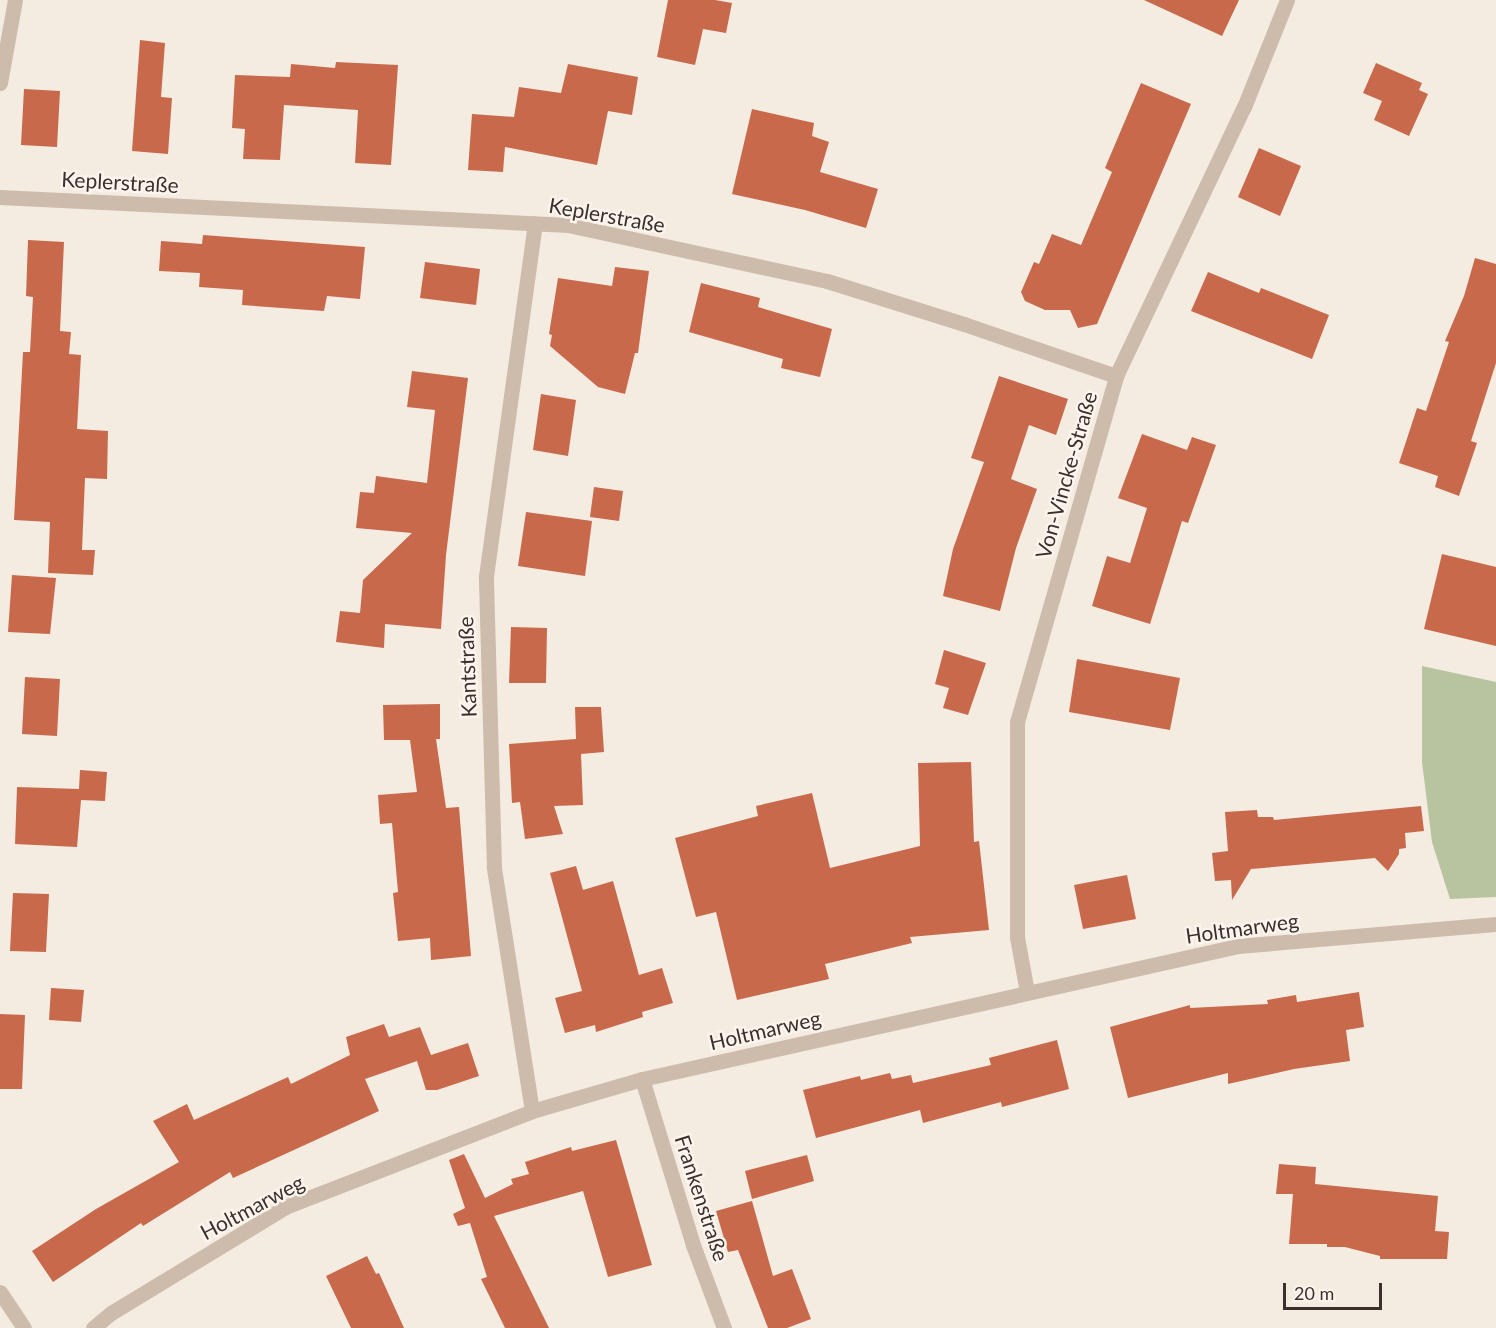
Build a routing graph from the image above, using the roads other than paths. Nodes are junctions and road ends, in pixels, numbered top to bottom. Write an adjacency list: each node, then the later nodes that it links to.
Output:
1 (15, 0): 3 (street)
2 (1287, 0): 6 (street, Von-Vincke-Straße)
3 (0, 83)
4 (0, 197): 5 (street, Keplerstraße)
5 (535, 223): 6 (street, Keplerstraße); 10 (street, Kantstraße)
6 (1116, 376): 8 (street, Von-Vincke-Straße)
7 (1496, 924): 8 (street, Holtmarweg)
8 (1027, 992): 9 (street, Holtmarweg)
9 (642, 1079): 10 (street, Holtmarweg); 14 (street, Frankenstraße)
10 (532, 1111): 13 (street, Holtmarweg)
11 (0, 1292): 12 (street)
12 (24, 1328)
13 (93, 1328)
14 (724, 1328)

